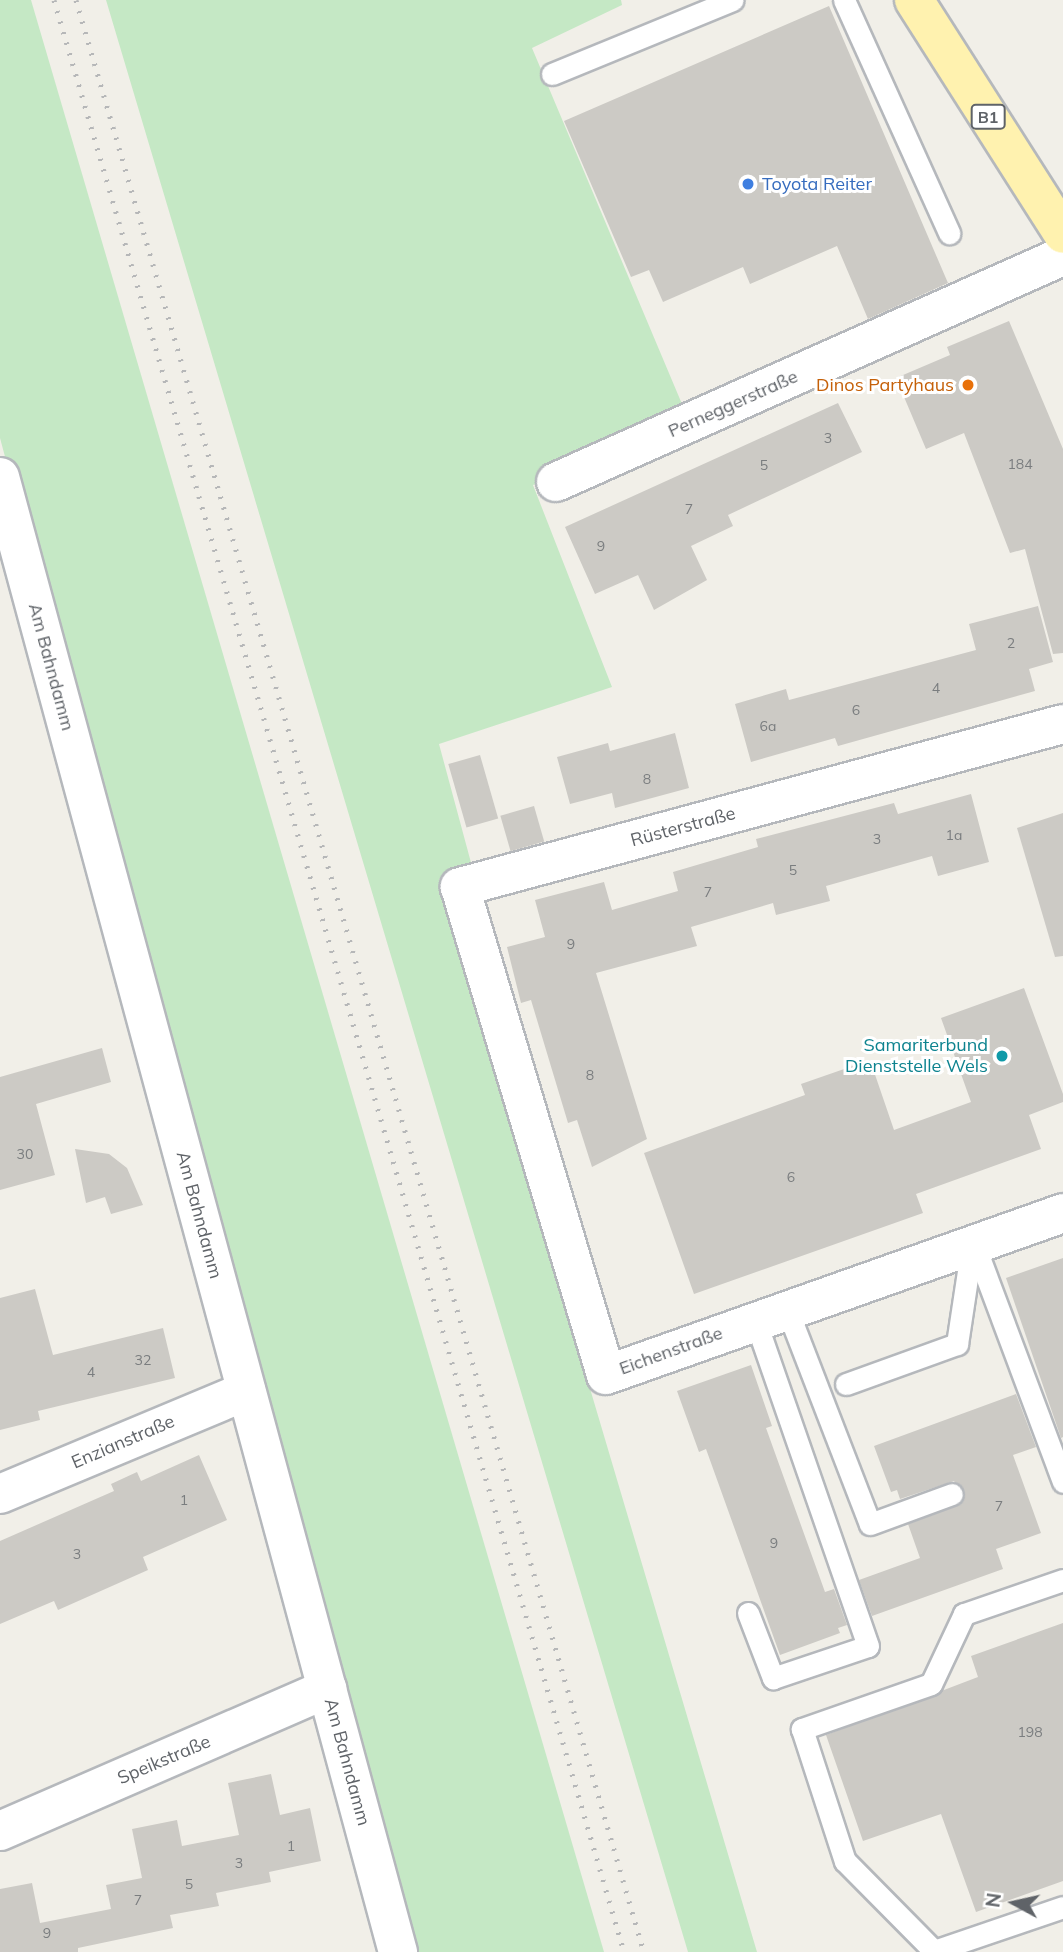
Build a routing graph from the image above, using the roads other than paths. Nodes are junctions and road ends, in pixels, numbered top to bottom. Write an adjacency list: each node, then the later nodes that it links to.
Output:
1 (732, 0): 4 (lane)
2 (844, 0): 5 (lane)
3 (914, 0): 6 (main road, B1)
4 (552, 74)
5 (949, 233)
6 (1063, 234)
7 (1063, 256): 9 (street, Perneggerstraße)
8 (0, 477): 16 (street, Am Bahndamm)
9 (556, 482)
10 (1063, 724): 11 (street, Rüsterstraße)
11 (508, 1043): 14 (street, Eichenstraße)
12 (1063, 1213): 13 (street, Eichenstraße)
13 (973, 1241): 14 (street, Eichenstraße); 15 (lane); 17 (lane)
14 (771, 1314): 19 (lane); 21 (lane)
15 (846, 1384)
16 (246, 1391): 18 (street, Enzianstraße); 22 (street, Am Bahndamm)
17 (1063, 1482)
18 (0, 1494)
19 (952, 1494)
20 (1063, 1580): 24 (lane)
21 (748, 1613)
22 (327, 1689): 23 (street, Speikstraße); 25 (street, Am Bahndamm)
23 (3, 1820)
24 (1063, 1907)
25 (398, 1952)

